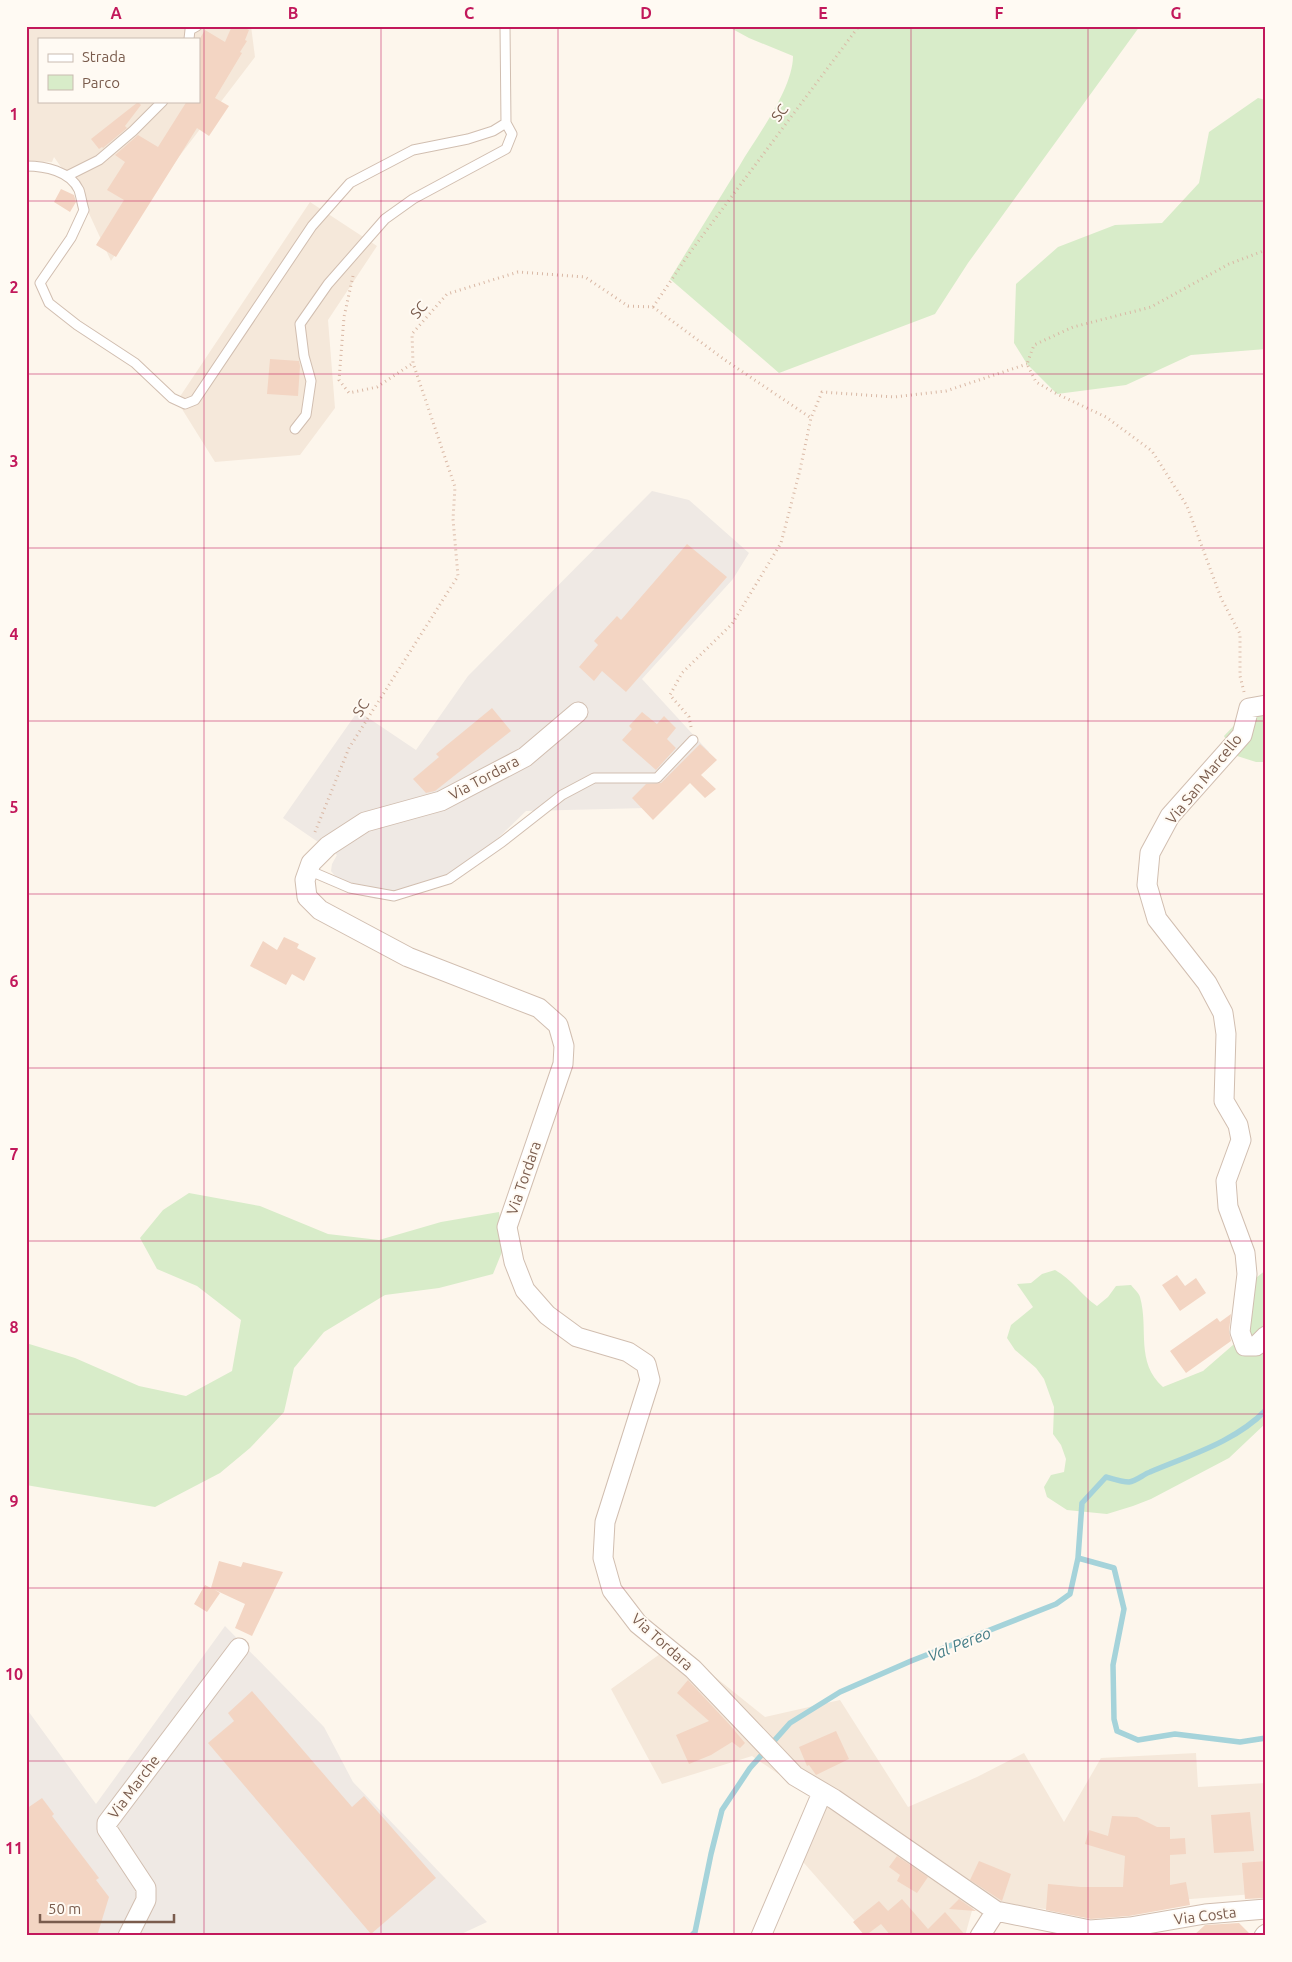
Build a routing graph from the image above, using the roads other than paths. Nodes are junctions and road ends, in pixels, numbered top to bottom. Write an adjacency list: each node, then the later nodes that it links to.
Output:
1 (197, 26): 3 (lane)
2 (505, 26): 5 (lane)
3 (189, 38)
4 (162, 102): 7 (lane)
5 (506, 123): 7 (lane); 8 (lane)
6 (26, 166): 7 (lane)
7 (67, 176)
8 (295, 429)
9 (1257, 706): 13 (street, Via San Marcello)
10 (578, 712): 12 (street, Via Tordara)
11 (694, 740): 12 (lane)
12 (308, 870): 15 (street, Via Tordara)
13 (1266, 1336)
14 (240, 1648): 18 (street, Via Marche)
15 (822, 1793): 17 (street, Via Tordara); 19 (street)
16 (1266, 1909): 17 (street, Via Costa)
17 (996, 1911): 20 (street)
18 (128, 1936)
19 (761, 1936)
20 (980, 1936)

